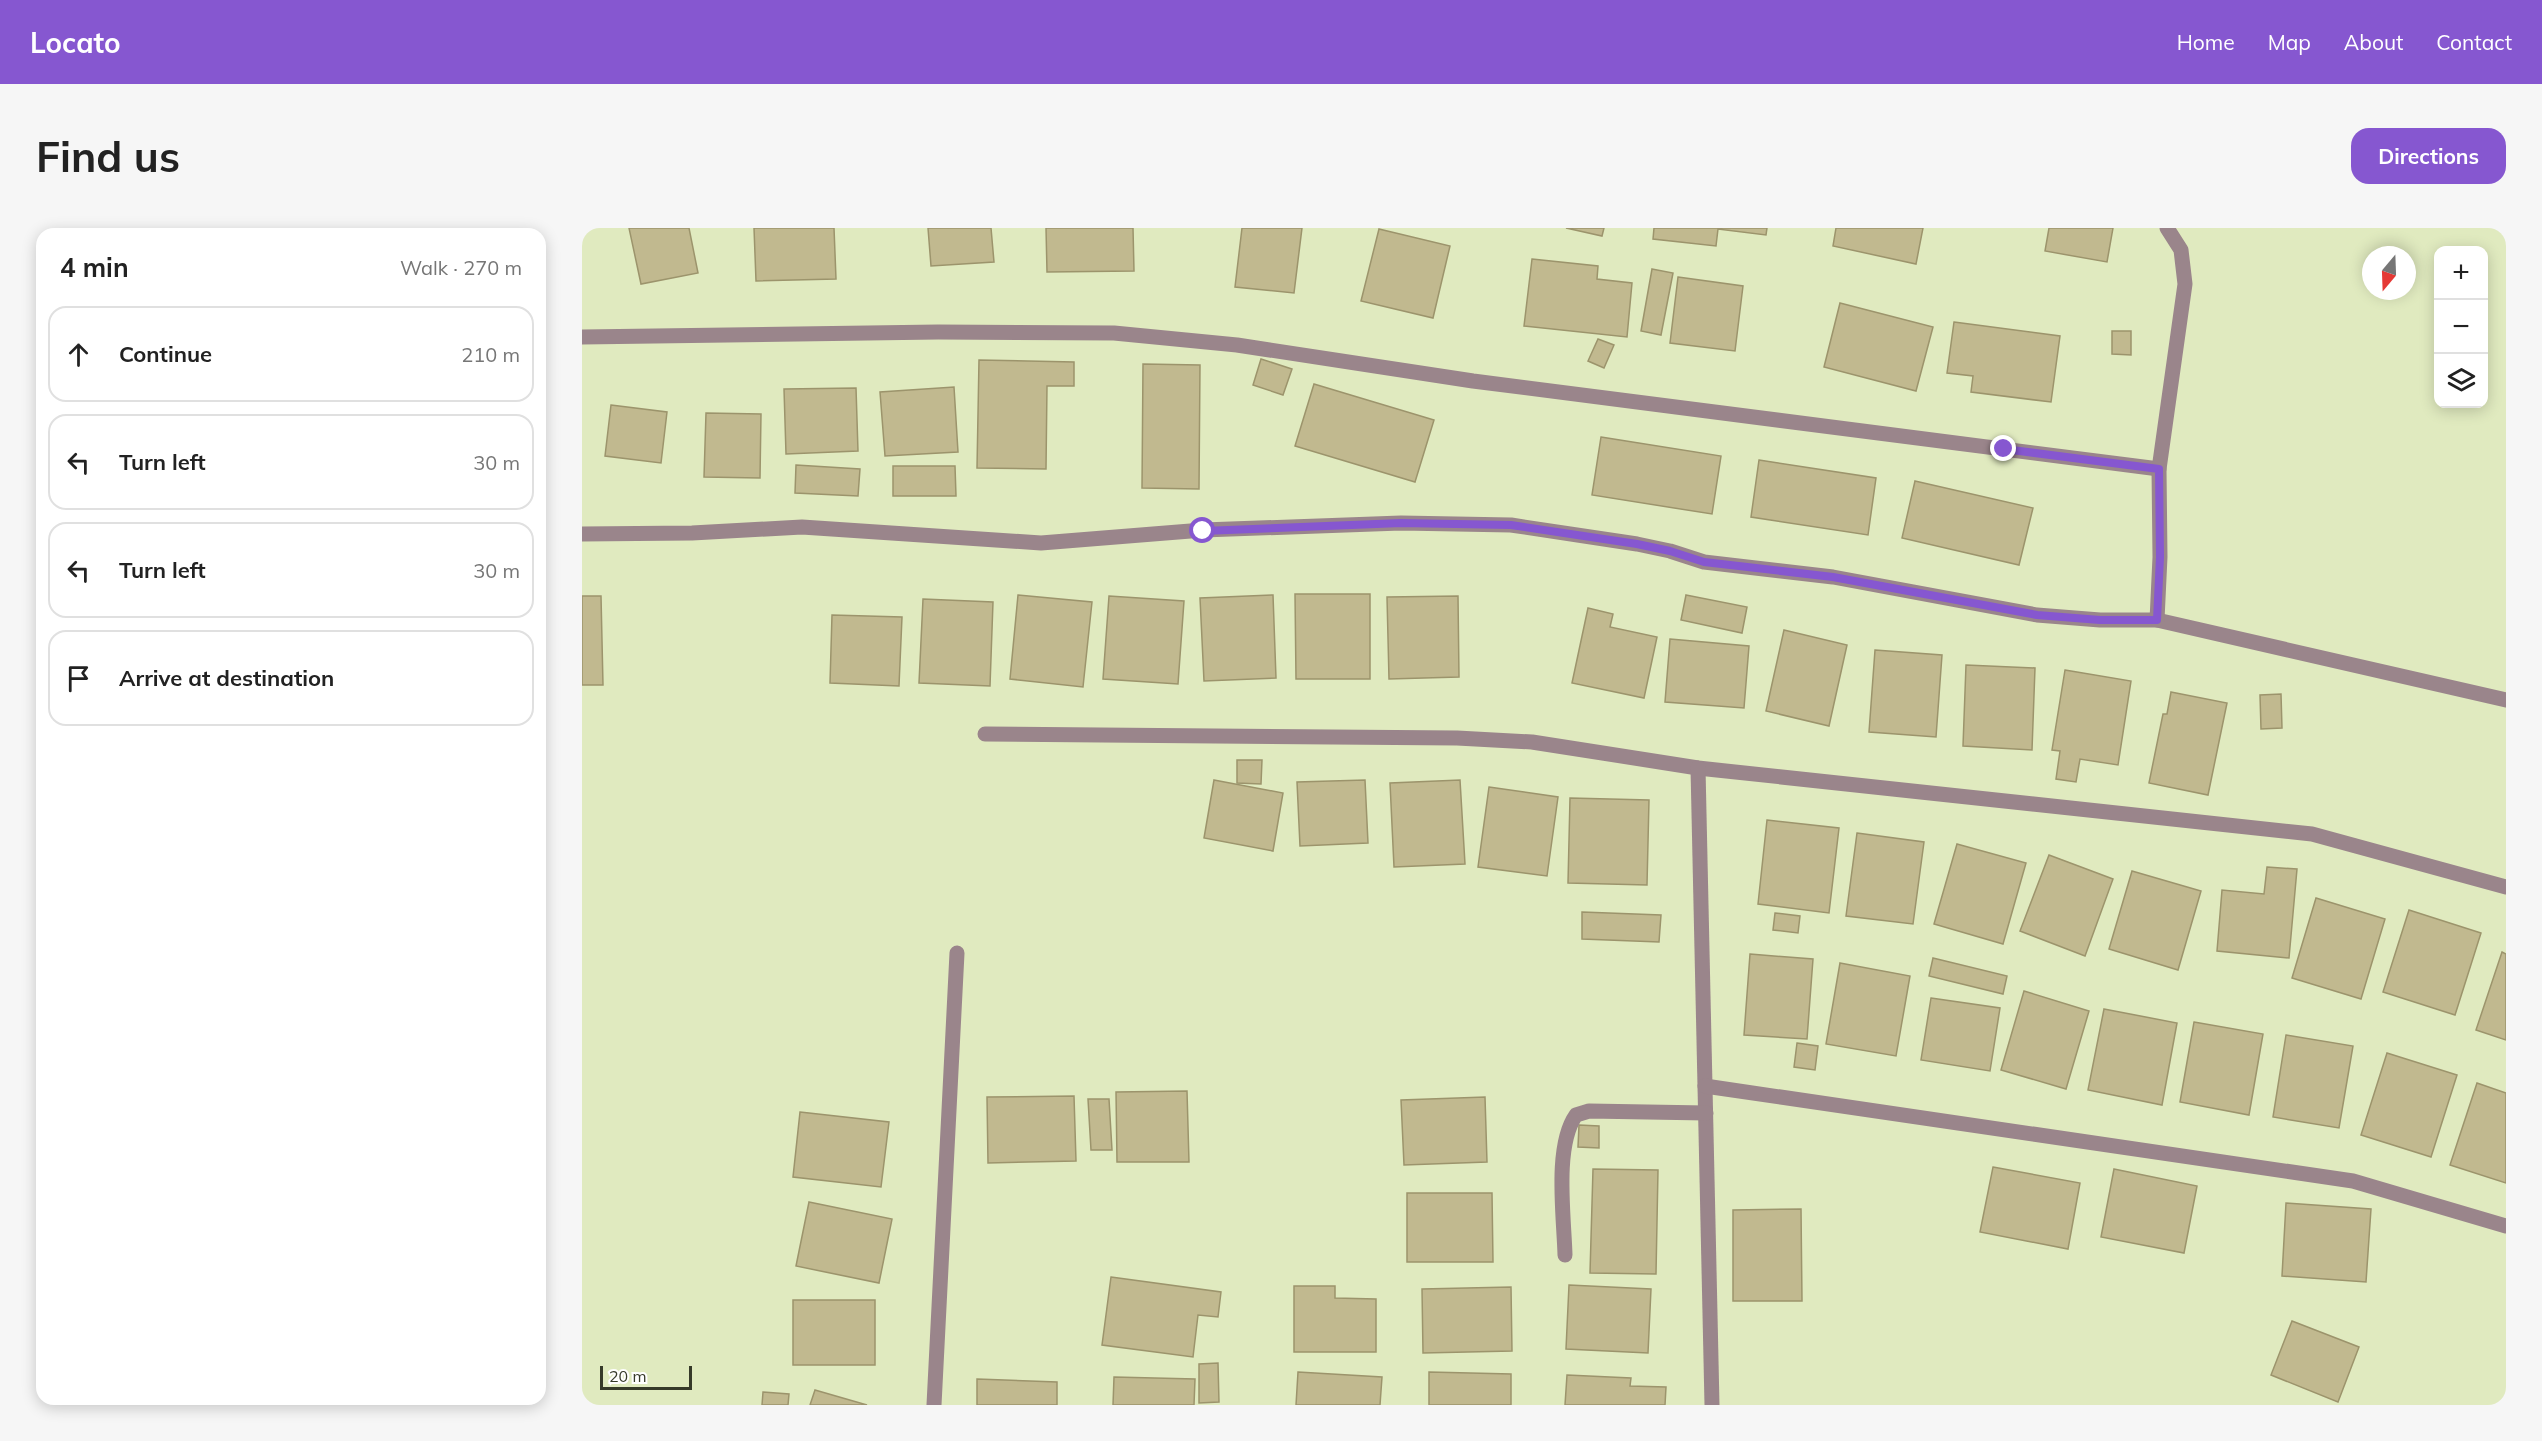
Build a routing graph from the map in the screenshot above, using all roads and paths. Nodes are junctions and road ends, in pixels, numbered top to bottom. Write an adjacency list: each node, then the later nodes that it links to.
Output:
1 (2167, 228): 3 (street)
2 (582, 337): 3 (street)
3 (2159, 469): 5 (street)
4 (582, 534): 5 (street)
5 (2157, 620): 6 (street)
6 (2506, 700)
7 (985, 734): 8 (street)
8 (1698, 768): 9 (street); 11 (street)
9 (2506, 887)
10 (957, 953): 15 (street)
11 (1705, 1086): 12 (street); 13 (street)
12 (1706, 1113): 14 (street); 16 (street)
13 (2506, 1226)
14 (1565, 1255)
15 (934, 1405)
16 (1712, 1405)

